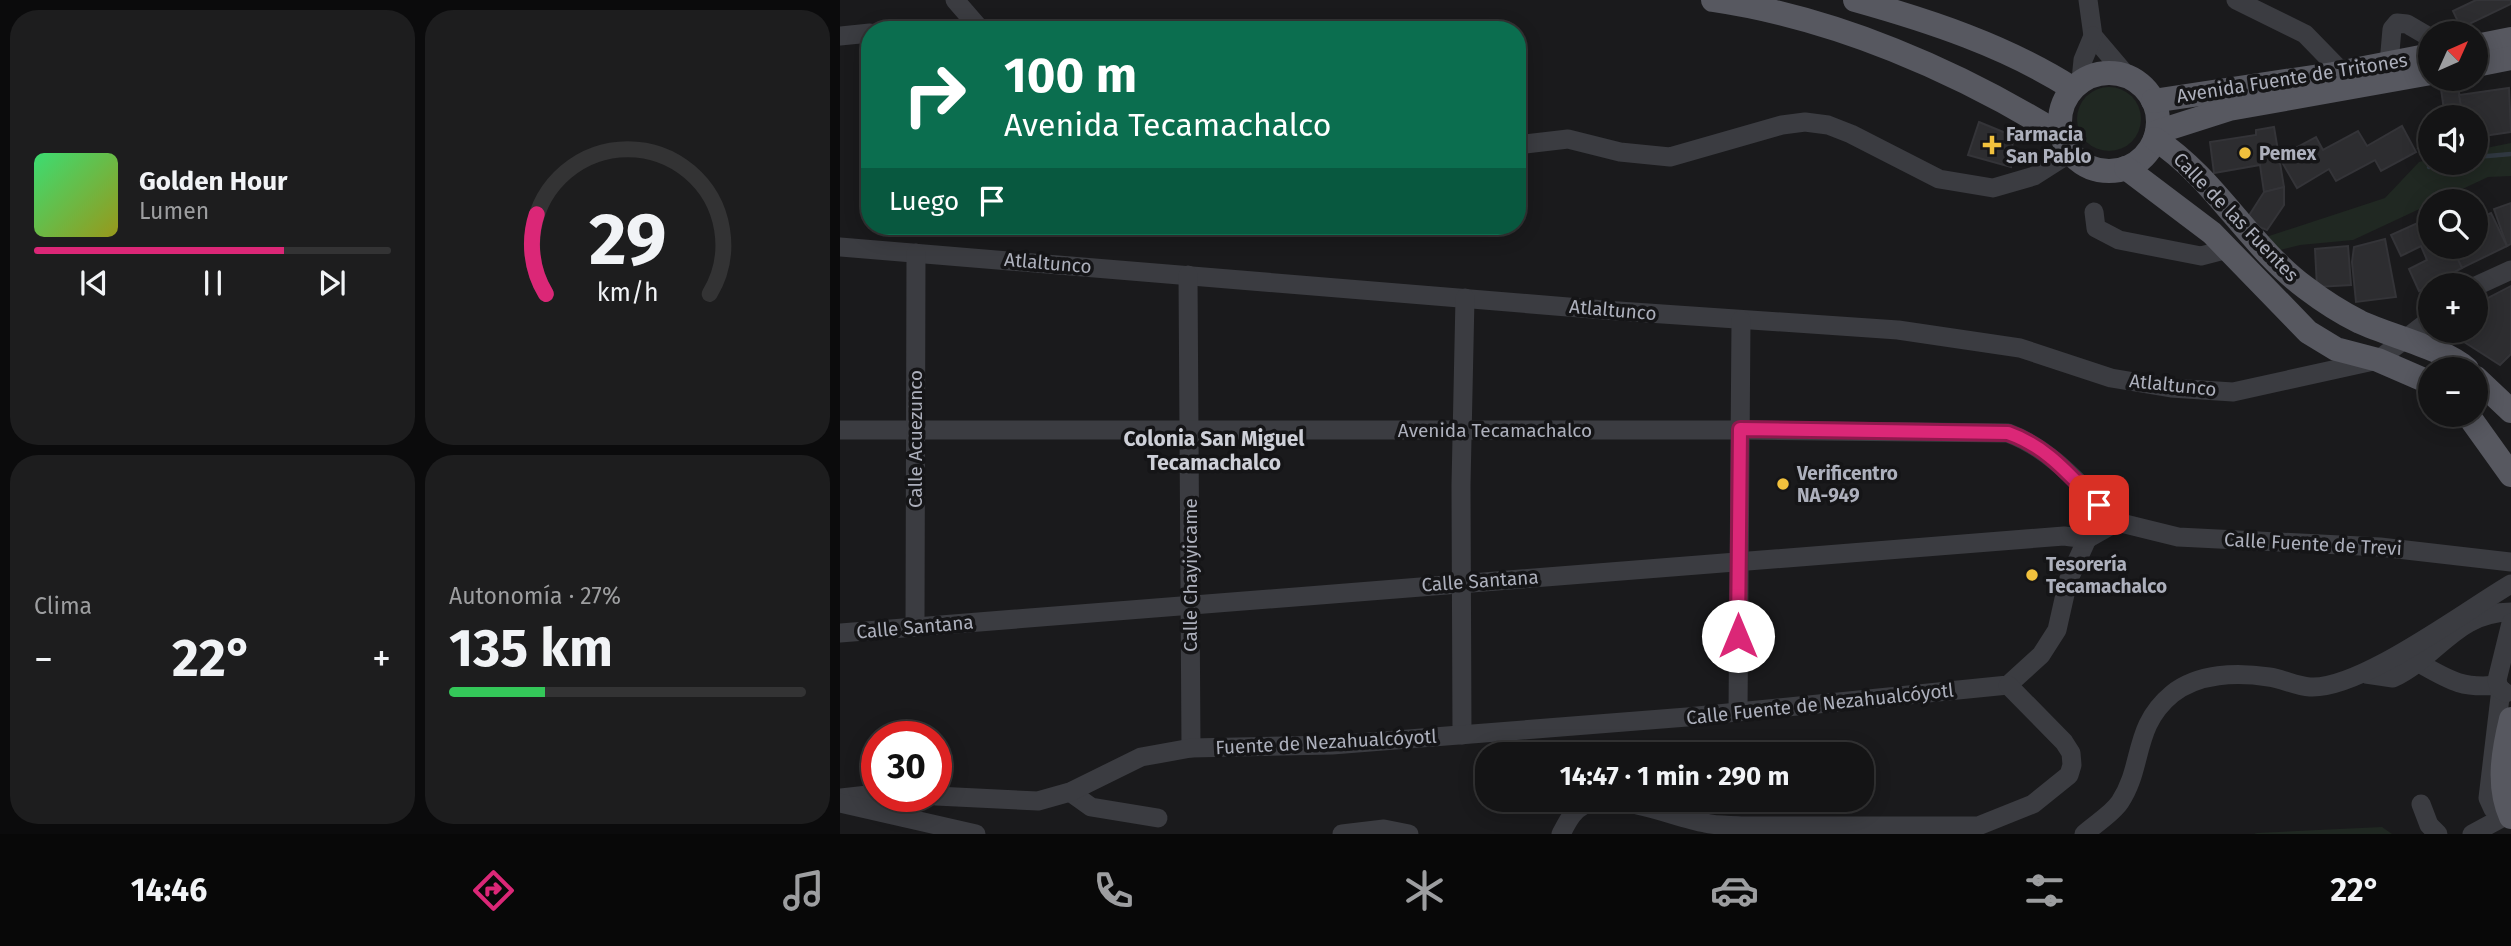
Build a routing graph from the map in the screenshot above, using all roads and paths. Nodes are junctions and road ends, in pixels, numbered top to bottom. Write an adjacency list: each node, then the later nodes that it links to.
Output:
1 (955, 0): 6 (street)
2 (1855, 0): 20 (main road)
3 (2088, 0): 10 (street)
4 (2236, 0): 17 (street)
5 (1720, 1): 24 (main road)
6 (973, 21)
7 (2418, 30): 15 (street)
8 (861, 34): 9 (street)
9 (840, 36)
10 (2094, 36): 19 (street); 20 (street)
11 (2511, 39): 12 (main road)
12 (2488, 44)
13 (2418, 57): 15 (main road, Avenida Fuente de Tritones)
14 (2511, 58): 16 (main road)
15 (2389, 63): 17 (main road, Avenida Fuente de Tritones)
16 (2488, 63)
17 (2342, 72): 21 (main road, Avenida Fuente de Tritones)
18 (2418, 75): 22 (main road, Avenida Fuente de Tritones)
19 (2127, 76): 20 (main road); 21 (main road)
20 (2077, 84): 24 (main road)
21 (2153, 101): 22 (main road)
22 (2156, 136): 25 (main road); 36 (main road, Calle de las Fuentes)
23 (1526, 144): 24 (street)
24 (2065, 144): 25 (main road)
25 (2126, 168): 28 (main road, Calle de las Fuentes)
26 (2094, 212): 28 (street)
27 (840, 247): 29 (street, Atlaltunco)
28 (2228, 249): 38 (main road, Calle de las Fuentes)
29 (916, 253): 31 (street, Atlaltunco); 47 (street, Calle Acuezunco)
30 (2511, 270): 32 (street)
31 (1188, 275): 33 (street, Atlaltunco); 48 (street, Calle Chayiyicame)
32 (2488, 281)
33 (1465, 298): 34 (street, Atlaltunco); 44 (street)
34 (1741, 320): 38 (street, Atlaltunco); 45 (street)
35 (2418, 330): 36 (street)
36 (2407, 340): 37 (main road, Calle de las Fuentes); 38 (street); 39 (main road)
37 (2442, 357)
38 (2378, 360): 40 (main road, Calle de las Fuentes)
39 (2418, 376)
40 (2418, 378)
41 (2488, 389): 42 (main road)
42 (2511, 411)
43 (2477, 427): 49 (main road)
44 (1462, 429): 45 (street, Avenida Tecamachalco); 48 (street, Avenida Tecamachalco); 54 (street)
45 (1740, 429): 50 (street, Avenida Tecamachalco); 52 (street)
46 (840, 430): 47 (street, Avenida Tecamachalco)
47 (915, 431): 48 (street, Avenida Tecamachalco); 59 (street, Calle Acuezunco)
48 (1189, 431): 56 (street, Calle Chayiyicame)
49 (2511, 475)
50 (2117, 522): 51 (street); 53 (street, Calle Fuente de Trevi)
51 (2087, 539): 52 (street, Calle Santana); 63 (street)
52 (1738, 561): 54 (street, Calle Santana); 65 (street)
53 (2511, 562)
54 (1463, 583): 56 (street, Calle Santana); 67 (street)
55 (2511, 584): 62 (street)
56 (1191, 604): 59 (street, Calle Santana); 68 (street, Calle Chayiyicame)
57 (2511, 612): 61 (street)
58 (2511, 623): 64 (street)
59 (915, 626): 60 (street, Calle Santana)
60 (840, 633)
61 (2419, 663): 62 (street); 64 (street)
62 (2366, 674): 80 (street)
63 (2008, 685): 65 (street, Calle Fuente de Nezahualcóyotl); 79 (street)
64 (2503, 690): 74 (street)
65 (1738, 712): 67 (street, Calle Fuente de Nezahualcóyotl)
66 (2511, 719): 74 (main road)
67 (1462, 735): 68 (street, Fuente de Nezahualcóyotl)
68 (1191, 748): 69 (street)
69 (1070, 792): 71 (street); 75 (street)
70 (861, 797): 72 (street)
71 (952, 797)
72 (840, 800): 76 (street)
73 (2421, 804): 81 (street)
74 (2508, 812): 82 (street)
75 (1158, 818)
76 (976, 834)
77 (1342, 834): 78 (street)
78 (1409, 834)
79 (1561, 834)
80 (2084, 834)
81 (2438, 834)
82 (2472, 834)

